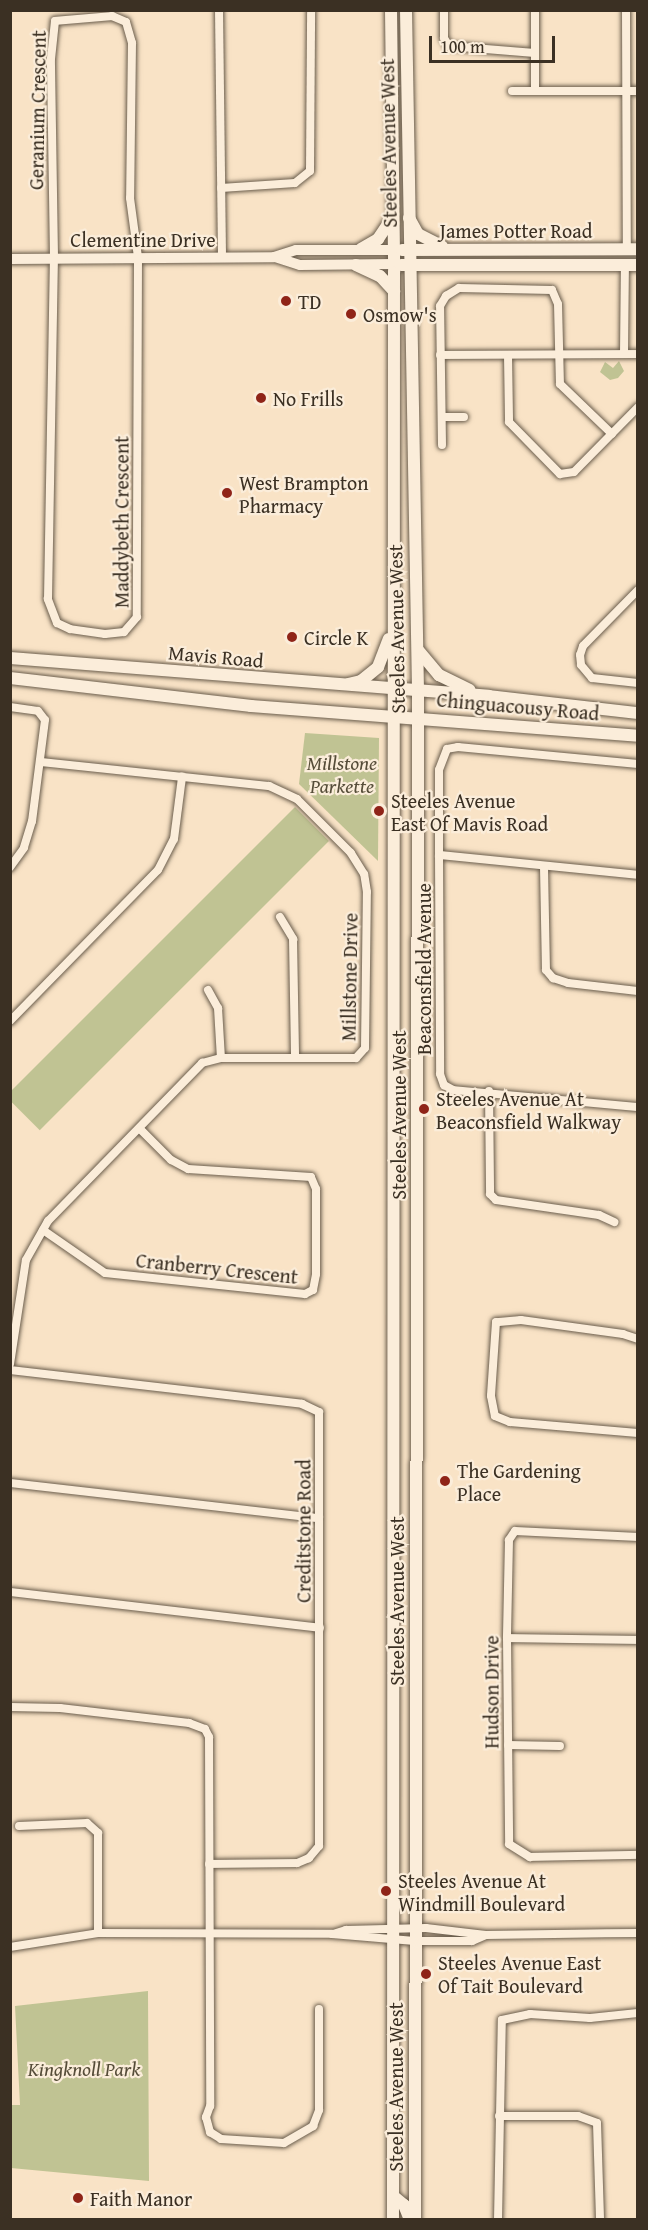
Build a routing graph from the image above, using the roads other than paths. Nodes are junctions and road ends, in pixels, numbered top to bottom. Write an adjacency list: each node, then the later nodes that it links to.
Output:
1 (219, 10): 13 (street)
2 (311, 10): 13 (street)
3 (391, 10): 15 (main road, Steeles Avenue West)
4 (406, 10): 14 (main road, Steeles Avenue West)
5 (444, 10): 8 (street)
6 (535, 10): 8 (street)
7 (626, 10): 11 (street)
8 (535, 53): 9 (street)
9 (535, 90): 10 (street); 11 (street)
10 (512, 91)
11 (626, 91): 12 (street); 19 (street)
12 (638, 92)
13 (221, 188): 24 (street)
14 (408, 213): 17 (main road, Steeles Avenue West); 18 (main road)
15 (393, 217): 16 (main road); 20 (main road, Steeles Avenue West)
16 (361, 249): 20 (street, Clementine Drive); 23 (street, Clementine Drive)
17 (409, 249): 18 (main road, James Potter Road); 20 (main road, James Potter Road); 30 (main road, Steeles Avenue West)
18 (449, 249): 19 (main road, James Potter Road)
19 (632, 249)
20 (394, 250): 26 (main road, Steeles Avenue West)
21 (138, 256): 22 (street, Clementine Drive); 22 (street, Geranium Crescent); 22 (street, Maddybeth Crescent); 24 (street, Clementine Drive)
22 (54, 257): 25 (street, Clementine Drive)
23 (274, 257): 24 (street, Clementine Drive); 27 (street, Clementine Drive)
24 (222, 258)
25 (10, 259)
26 (394, 264): 27 (street, Clementine Drive); 30 (main road, James Potter Road); 31 (main road, Steeles Avenue West)
27 (356, 265): 31 (main road)
28 (444, 265): 29 (main road, James Potter Road); 30 (main road, James Potter Road); 32 (main road)
29 (631, 265): 33 (street)
30 (409, 266): 32 (main road, Steeles Avenue West)
31 (394, 291): 44 (main road, Steeles Avenue West)
32 (410, 304): 45 (main road, Steeles Avenue West)
33 (624, 354): 34 (street); 37 (street)
34 (638, 354)
35 (440, 355): 36 (street); 37 (street); 39 (street)
36 (508, 355): 37 (street); 41 (street)
37 (558, 355): 41 (street)
38 (638, 407): 41 (street)
39 (441, 417): 40 (street); 42 (street)
40 (464, 417)
41 (612, 434)
42 (442, 445)
43 (638, 590): 48 (street)
44 (394, 620): 49 (main road); 50 (main road, Steeles Avenue West)
45 (418, 650): 51 (main road, Steeles Avenue West); 52 (main road)
46 (10, 658): 49 (main road, Mavis Road)
47 (10, 678): 55 (main road)
48 (638, 683)
49 (338, 686): 50 (main road, Mavis Road)
50 (394, 690): 51 (main road, Mavis Road); 55 (main road, Steeles Avenue West)
51 (418, 692): 52 (main road, Chinguacousy Road); 56 (main road, Steeles Avenue West)
52 (489, 696): 54 (main road, Chinguacousy Road)
53 (10, 707): 58 (street)
54 (638, 713)
55 (394, 716): 56 (main road, Chinguacousy Road); 96 (main road, Steeles Avenue West)
56 (417, 717): 57 (main road, Chinguacousy Road); 98 (main road, Steeles Avenue West)
57 (638, 736)
58 (40, 762): 60 (street, Millstone Drive); 62 (street)
59 (638, 764): 61 (street)
60 (182, 777): 68 (street); 70 (street, Millstone Drive)
61 (439, 855): 63 (street, Beaconsfield Avenue); 71 (street, Beaconsfield Avenue)
62 (10, 867)
63 (544, 867): 64 (street, Beaconsfield Avenue); 67 (street)
64 (638, 875)
65 (280, 917): 70 (street)
66 (208, 990): 69 (street)
67 (638, 991)
68 (10, 1021)
69 (221, 1058): 70 (street, Millstone Drive); 73 (street, Millstone Drive)
70 (295, 1058)
71 (489, 1091): 72 (street, Beaconsfield Avenue); 74 (street)
72 (638, 1107)
73 (139, 1128): 75 (street, Millstone Drive); 75 (street, Cranberry Crescent)
74 (614, 1222)
75 (43, 1230): 77 (street, Millstone Drive)
76 (638, 1340): 79 (street)
77 (10, 1364)
78 (10, 1370): 81 (street, Creditstone Road)
79 (638, 1433)
80 (10, 1483): 81 (street)
81 (318, 1518): 84 (street, Creditstone Road)
82 (638, 1537): 85 (street, Hudson Drive)
83 (10, 1592): 84 (street)
84 (320, 1628): 92 (street, Creditstone Road)
85 (507, 1638): 86 (street); 88 (street, Hudson Drive)
86 (638, 1640)
87 (10, 1707): 92 (street)
88 (508, 1745): 89 (street); 91 (street, Hudson Drive)
89 (560, 1746)
90 (19, 1826): 93 (street)
91 (638, 1855)
92 (209, 1864): 94 (street)
93 (99, 1933): 94 (street); 99 (street)
94 (208, 1934): 96 (street); 100 (street)
95 (638, 1934): 97 (street)
96 (395, 1935): 98 (street); 98 (street); 103 (main road, Steeles Avenue West)
97 (486, 1935): 98 (street); 98 (street)
98 (412, 1937): 105 (main road, Steeles Avenue West)
99 (10, 1947)
100 (319, 2009)
101 (638, 2013): 102 (street)
102 (499, 2116): 106 (street); 107 (street)
103 (393, 2196): 104 (main road, Steeles Avenue West); 105 (main road)
104 (393, 2220)
105 (412, 2220)
106 (498, 2220)
107 (600, 2220)

